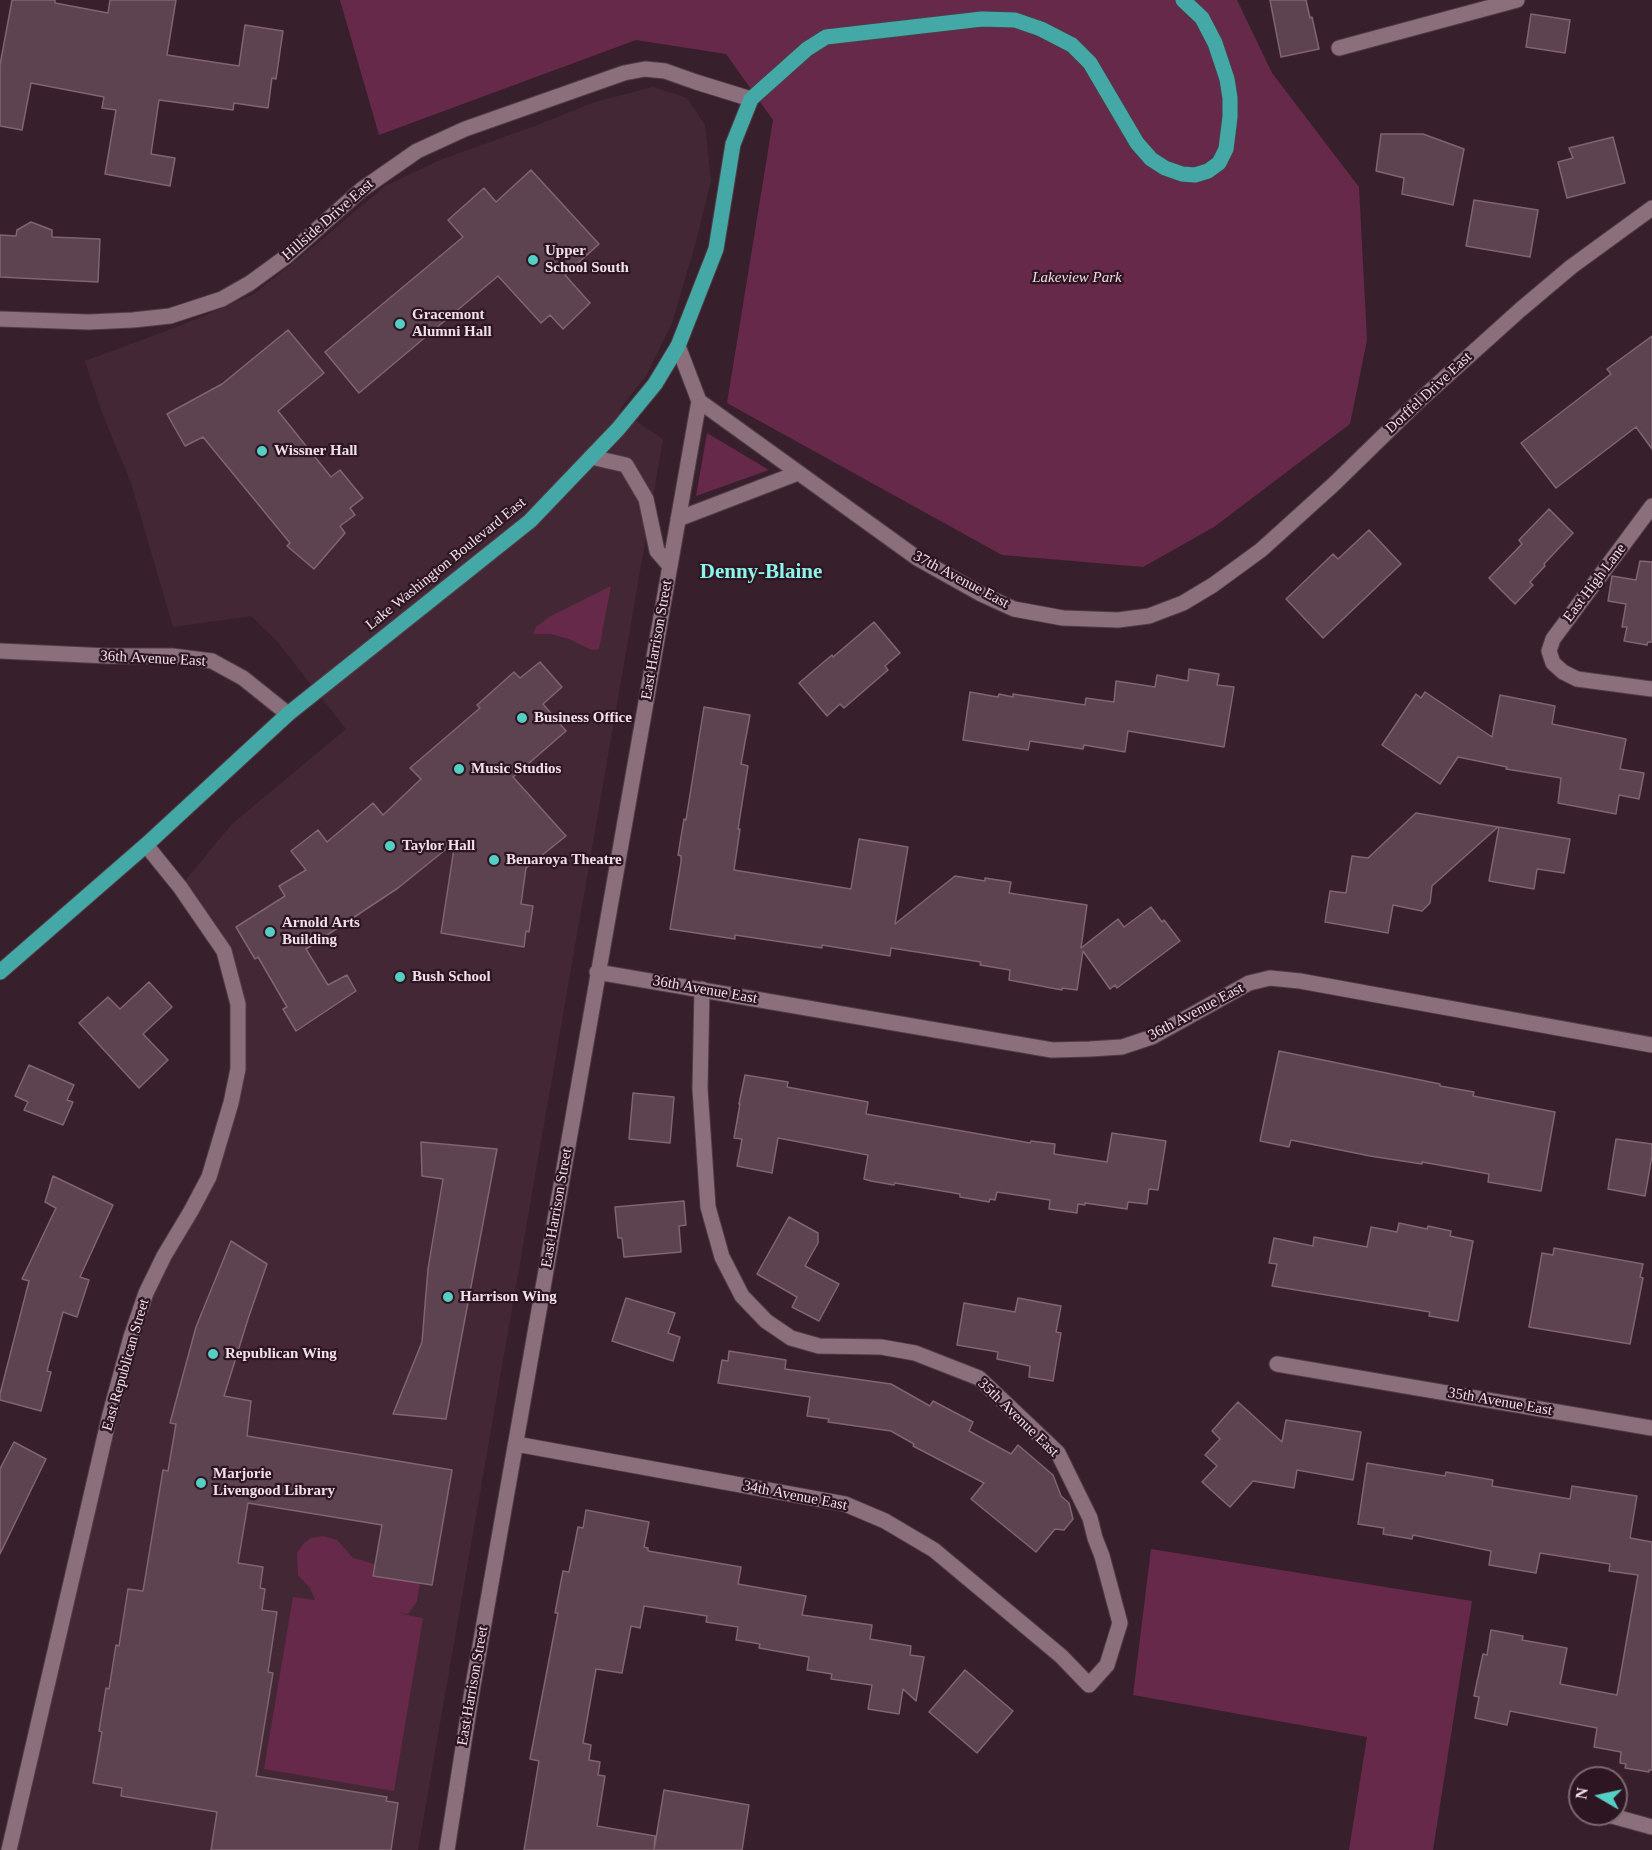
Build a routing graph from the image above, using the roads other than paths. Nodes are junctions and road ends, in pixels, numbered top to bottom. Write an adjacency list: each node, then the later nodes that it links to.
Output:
1 (1183, 0): 4 (main road, Lake Washington Boulevard East)
2 (1517, 0): 3 (street)
3 (1339, 48)
4 (751, 99): 6 (street, Hillside Drive East); 7 (main road, Lake Washington Boulevard East)
5 (1652, 208): 14 (street, Dorffel Drive East)
6 (0, 319)
7 (678, 346): 8 (street); 9 (main road, Lake Washington Boulevard East)
8 (699, 401): 10 (street, 37th Avenue East); 12 (street, East Harrison Street)
9 (591, 457): 13 (street, East Harrison Street); 17 (main road, Lake Washington Boulevard East)
10 (798, 473): 12 (street); 14 (street, 37th Avenue East)
11 (1652, 506): 16 (street, East High Lane)
12 (678, 519): 13 (street, East Harrison Street)
13 (670, 566): 20 (street, East Harrison Street)
14 (1213, 585)
15 (0, 651): 17 (street, 36th Avenue East)
16 (1652, 689)
17 (288, 714): 18 (main road, Lake Washington Boulevard East)
18 (146, 845): 19 (main road, Lake Washington Boulevard East); 29 (street, East Republican Street)
19 (0, 972)
20 (597, 972): 21 (street, 36th Avenue East); 25 (street, East Harrison Street)
21 (702, 989): 22 (street, 36th Avenue East); 26 (street, 35th Avenue East)
22 (1652, 1045)
23 (1277, 1364): 24 (street, 35th Avenue East)
24 (1652, 1428)
25 (516, 1444): 26 (street, 34th Avenue East); 30 (street, East Harrison Street)
26 (1089, 1685)
27 (1628, 1820): 28 (street)
28 (1652, 1827)
29 (9, 1850)
30 (447, 1850)

